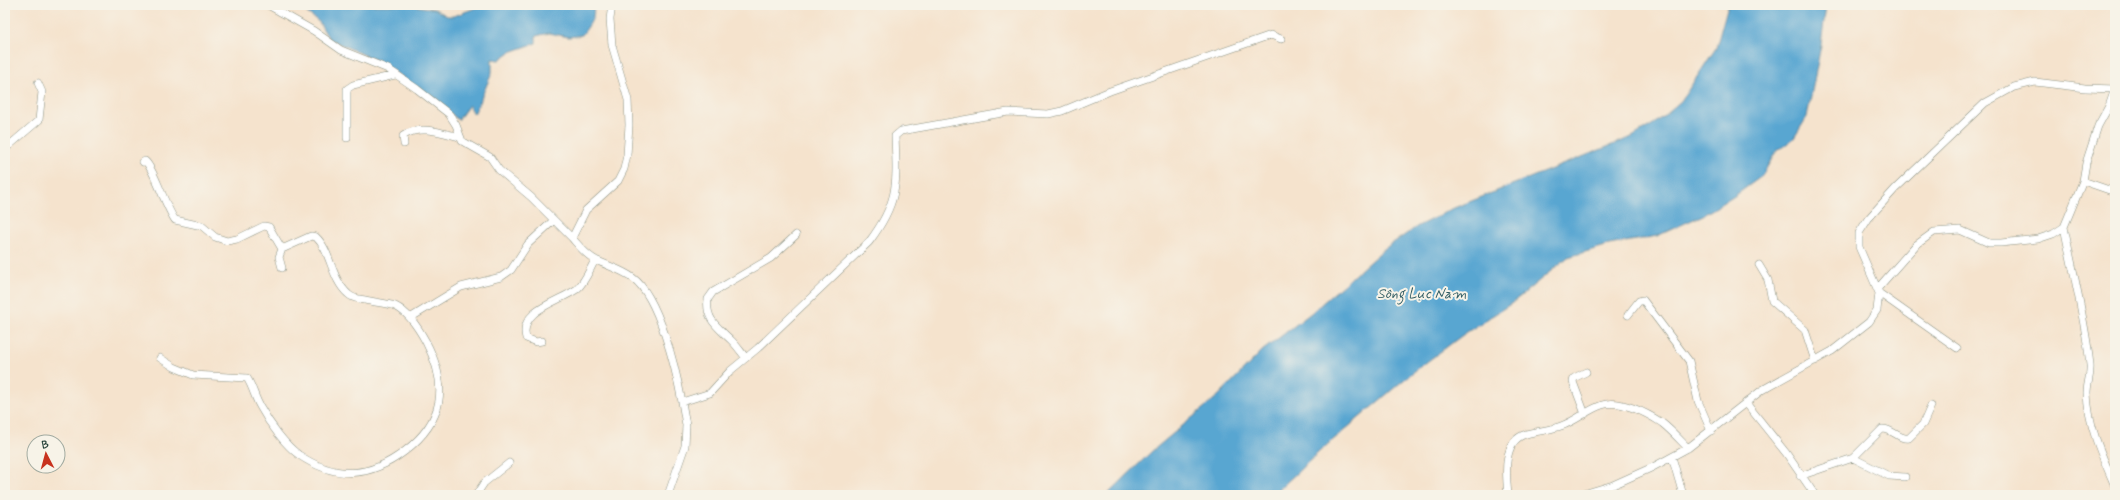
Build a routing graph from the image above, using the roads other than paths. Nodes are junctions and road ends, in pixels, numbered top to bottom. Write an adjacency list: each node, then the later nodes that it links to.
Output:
1 (268, 5): 4 (street)
2 (612, 5): 17 (street)
3 (1281, 39): 28 (street)
4 (395, 75): 7 (street); 8 (street)
5 (38, 83): 10 (street)
6 (2115, 89): 12 (street); 22 (street)
7 (460, 137): 9 (street); 14 (street)
8 (347, 138)
9 (404, 144)
10 (5, 149)
11 (142, 162): 18 (street)
12 (2083, 181): 13 (street); 15 (street)
13 (2115, 192)
14 (554, 220): 17 (street); 24 (street)
15 (2064, 227): 22 (street); 42 (street)
16 (796, 235): 28 (street)
17 (572, 238): 19 (street)
18 (282, 249): 21 (street); 24 (street)
19 (595, 260): 25 (street); 31 (street)
20 (1759, 265): 29 (street)
21 (282, 268)
22 (1878, 290): 26 (street); 29 (street)
23 (1628, 315): 35 (street)
24 (410, 318): 27 (street)
25 (542, 341)
26 (1958, 348)
27 (160, 358)
28 (746, 358): 31 (street)
29 (1815, 361): 32 (street)
30 (1586, 372): 34 (street)
31 (682, 402): 44 (street)
32 (1746, 403): 35 (street); 40 (street)
33 (1931, 406): 38 (street)
34 (1585, 414): 36 (street); 45 (street)
35 (1711, 431): 36 (street)
36 (1688, 448): 37 (street)
37 (1672, 457): 46 (street); 47 (street)
38 (1854, 458): 40 (street); 41 (street)
39 (509, 463): 43 (street)
40 (1800, 476): 48 (street)
41 (1905, 477)
42 (2115, 486)
43 (476, 495)
44 (668, 495)
45 (1508, 495)
46 (1580, 495)
47 (1683, 495)
48 (1815, 495)

